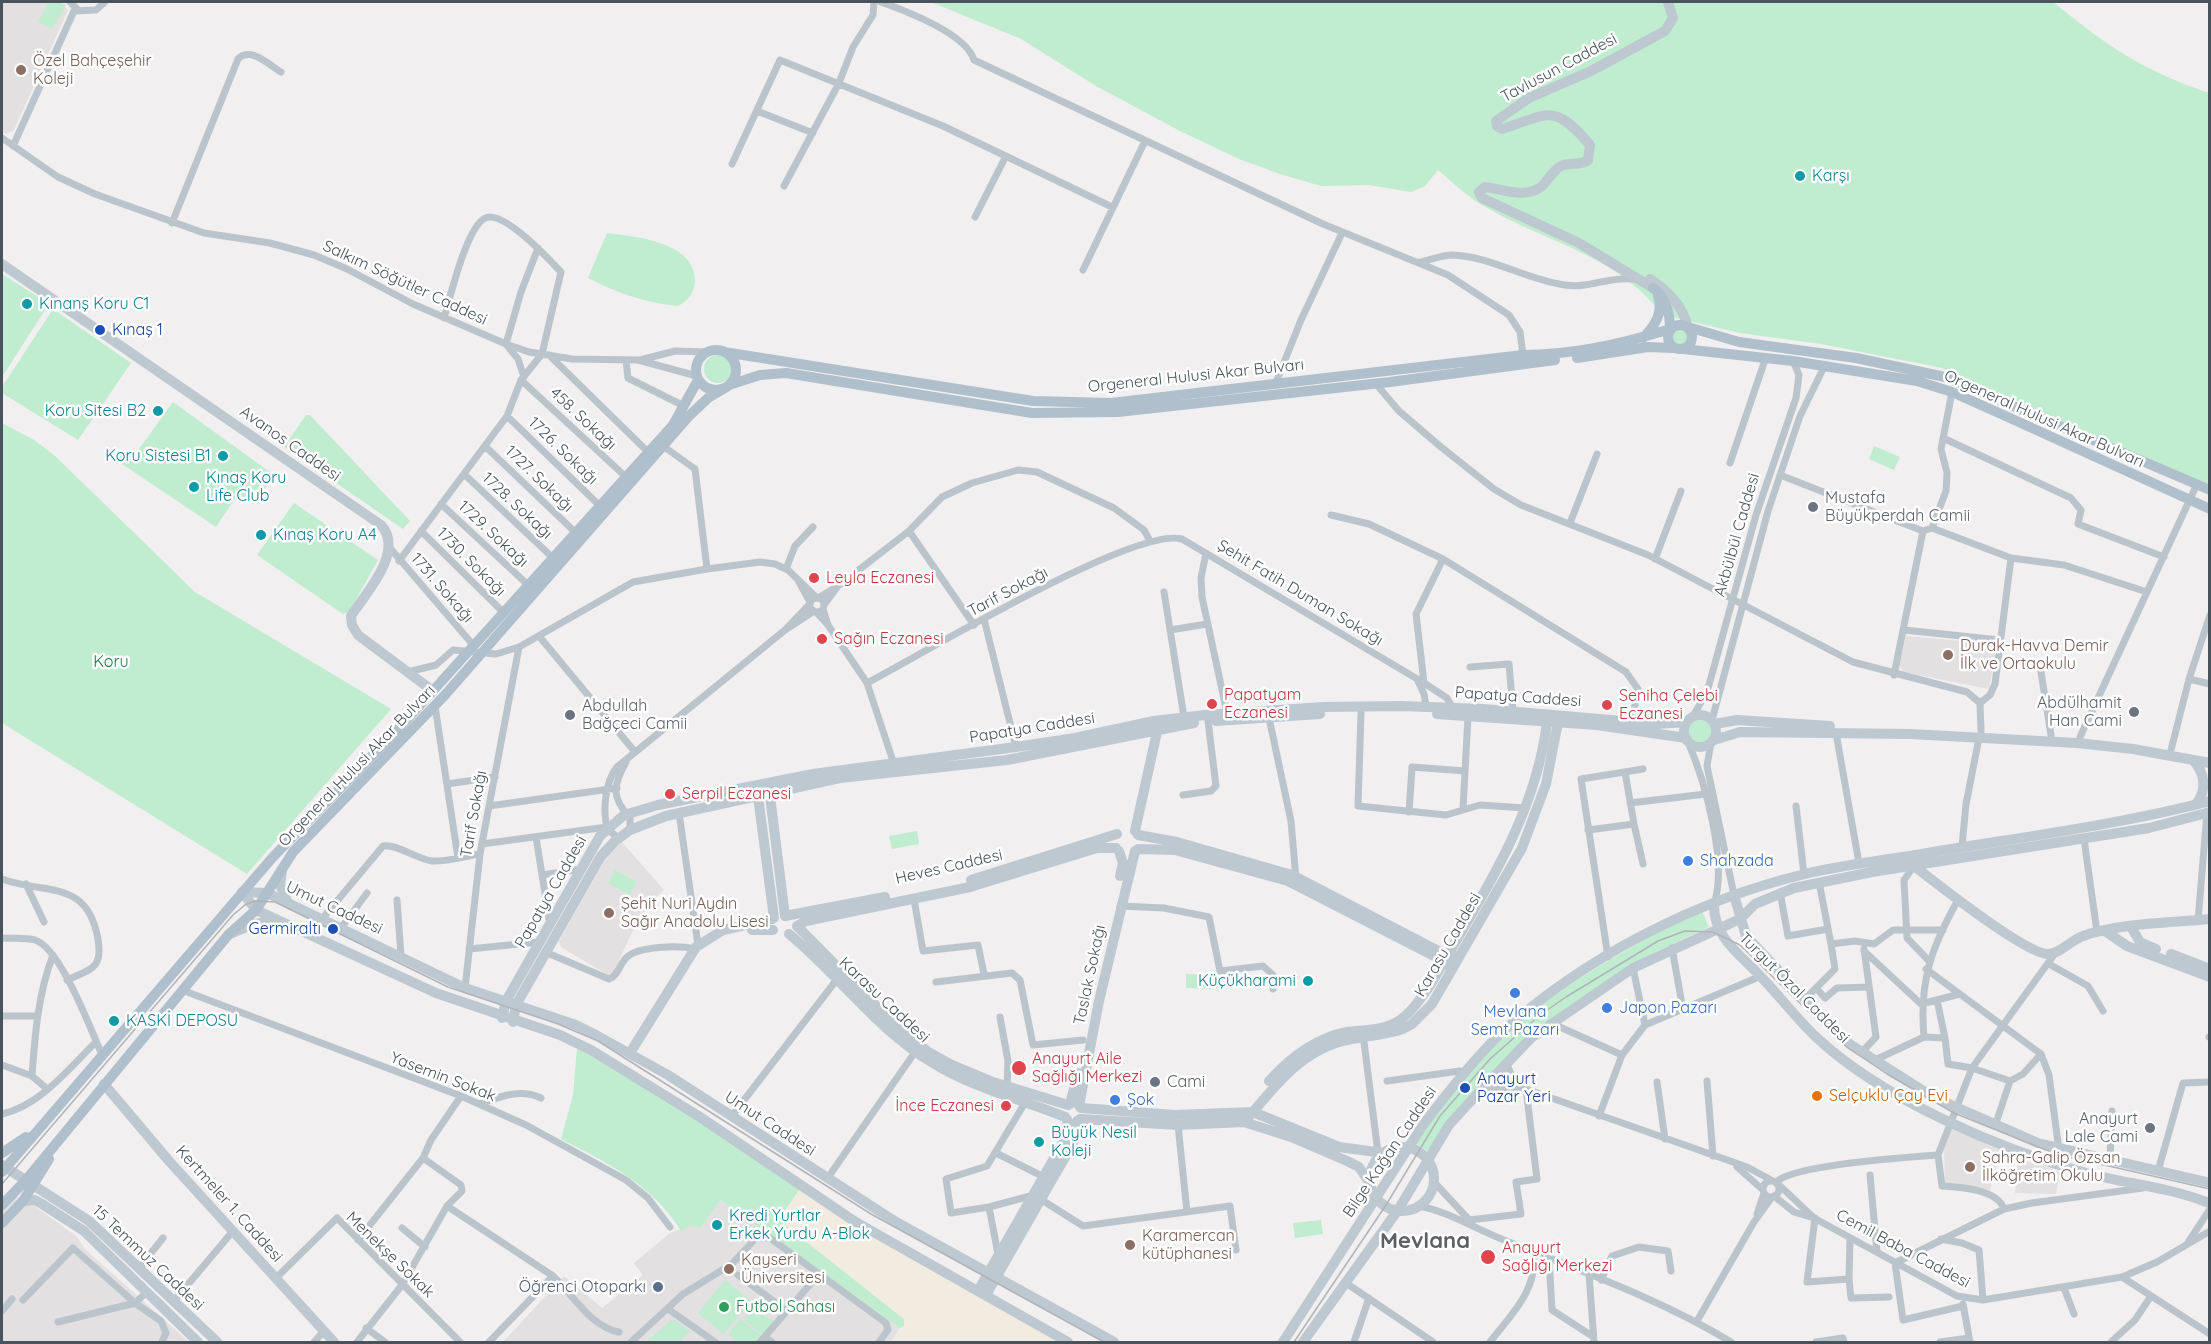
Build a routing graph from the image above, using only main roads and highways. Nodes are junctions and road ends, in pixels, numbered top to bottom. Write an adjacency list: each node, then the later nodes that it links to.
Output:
1 (1688, 327): 2 (main road); 4 (main road); 8 (main road, Orgeneral Hulusi Akar Bulvarı)
2 (1670, 330): 3 (main road, Orgeneral Hulusi Akar Bulvarı); 3 (main road); 4 (main road)
3 (1642, 338): 5 (main road, Orgeneral Hulusi Akar Bulvarı)
4 (1678, 349): 7 (main road, Orgeneral Hulusi Akar Bulvarı); 9 (main road, Orgeneral Hulusi Akar Bulvarı)
5 (724, 352): 6 (main road); 7 (main road)
6 (697, 378): 7 (main road); 10 (main road, Orgeneral Hulusi Akar Bulvarı)
7 (727, 386): 10 (main road, Orgeneral Hulusi Akar Bulvarı)
8 (2210, 490)
9 (2210, 509)
10 (476, 650): 11 (main road, Orgeneral Hulusi Akar Bulvarı); 15 (main road, Orgeneral Hulusi Akar Bulvarı)
11 (33, 1132): 12 (main road); 13 (main road); 14 (main road, Orgeneral Hulusi Akar Bulvarı)
12 (2, 1144)
13 (2, 1154)
14 (3, 1168)
15 (30, 1183): 16 (main road); 17 (main road)
16 (2, 1205)
17 (2, 1223)

